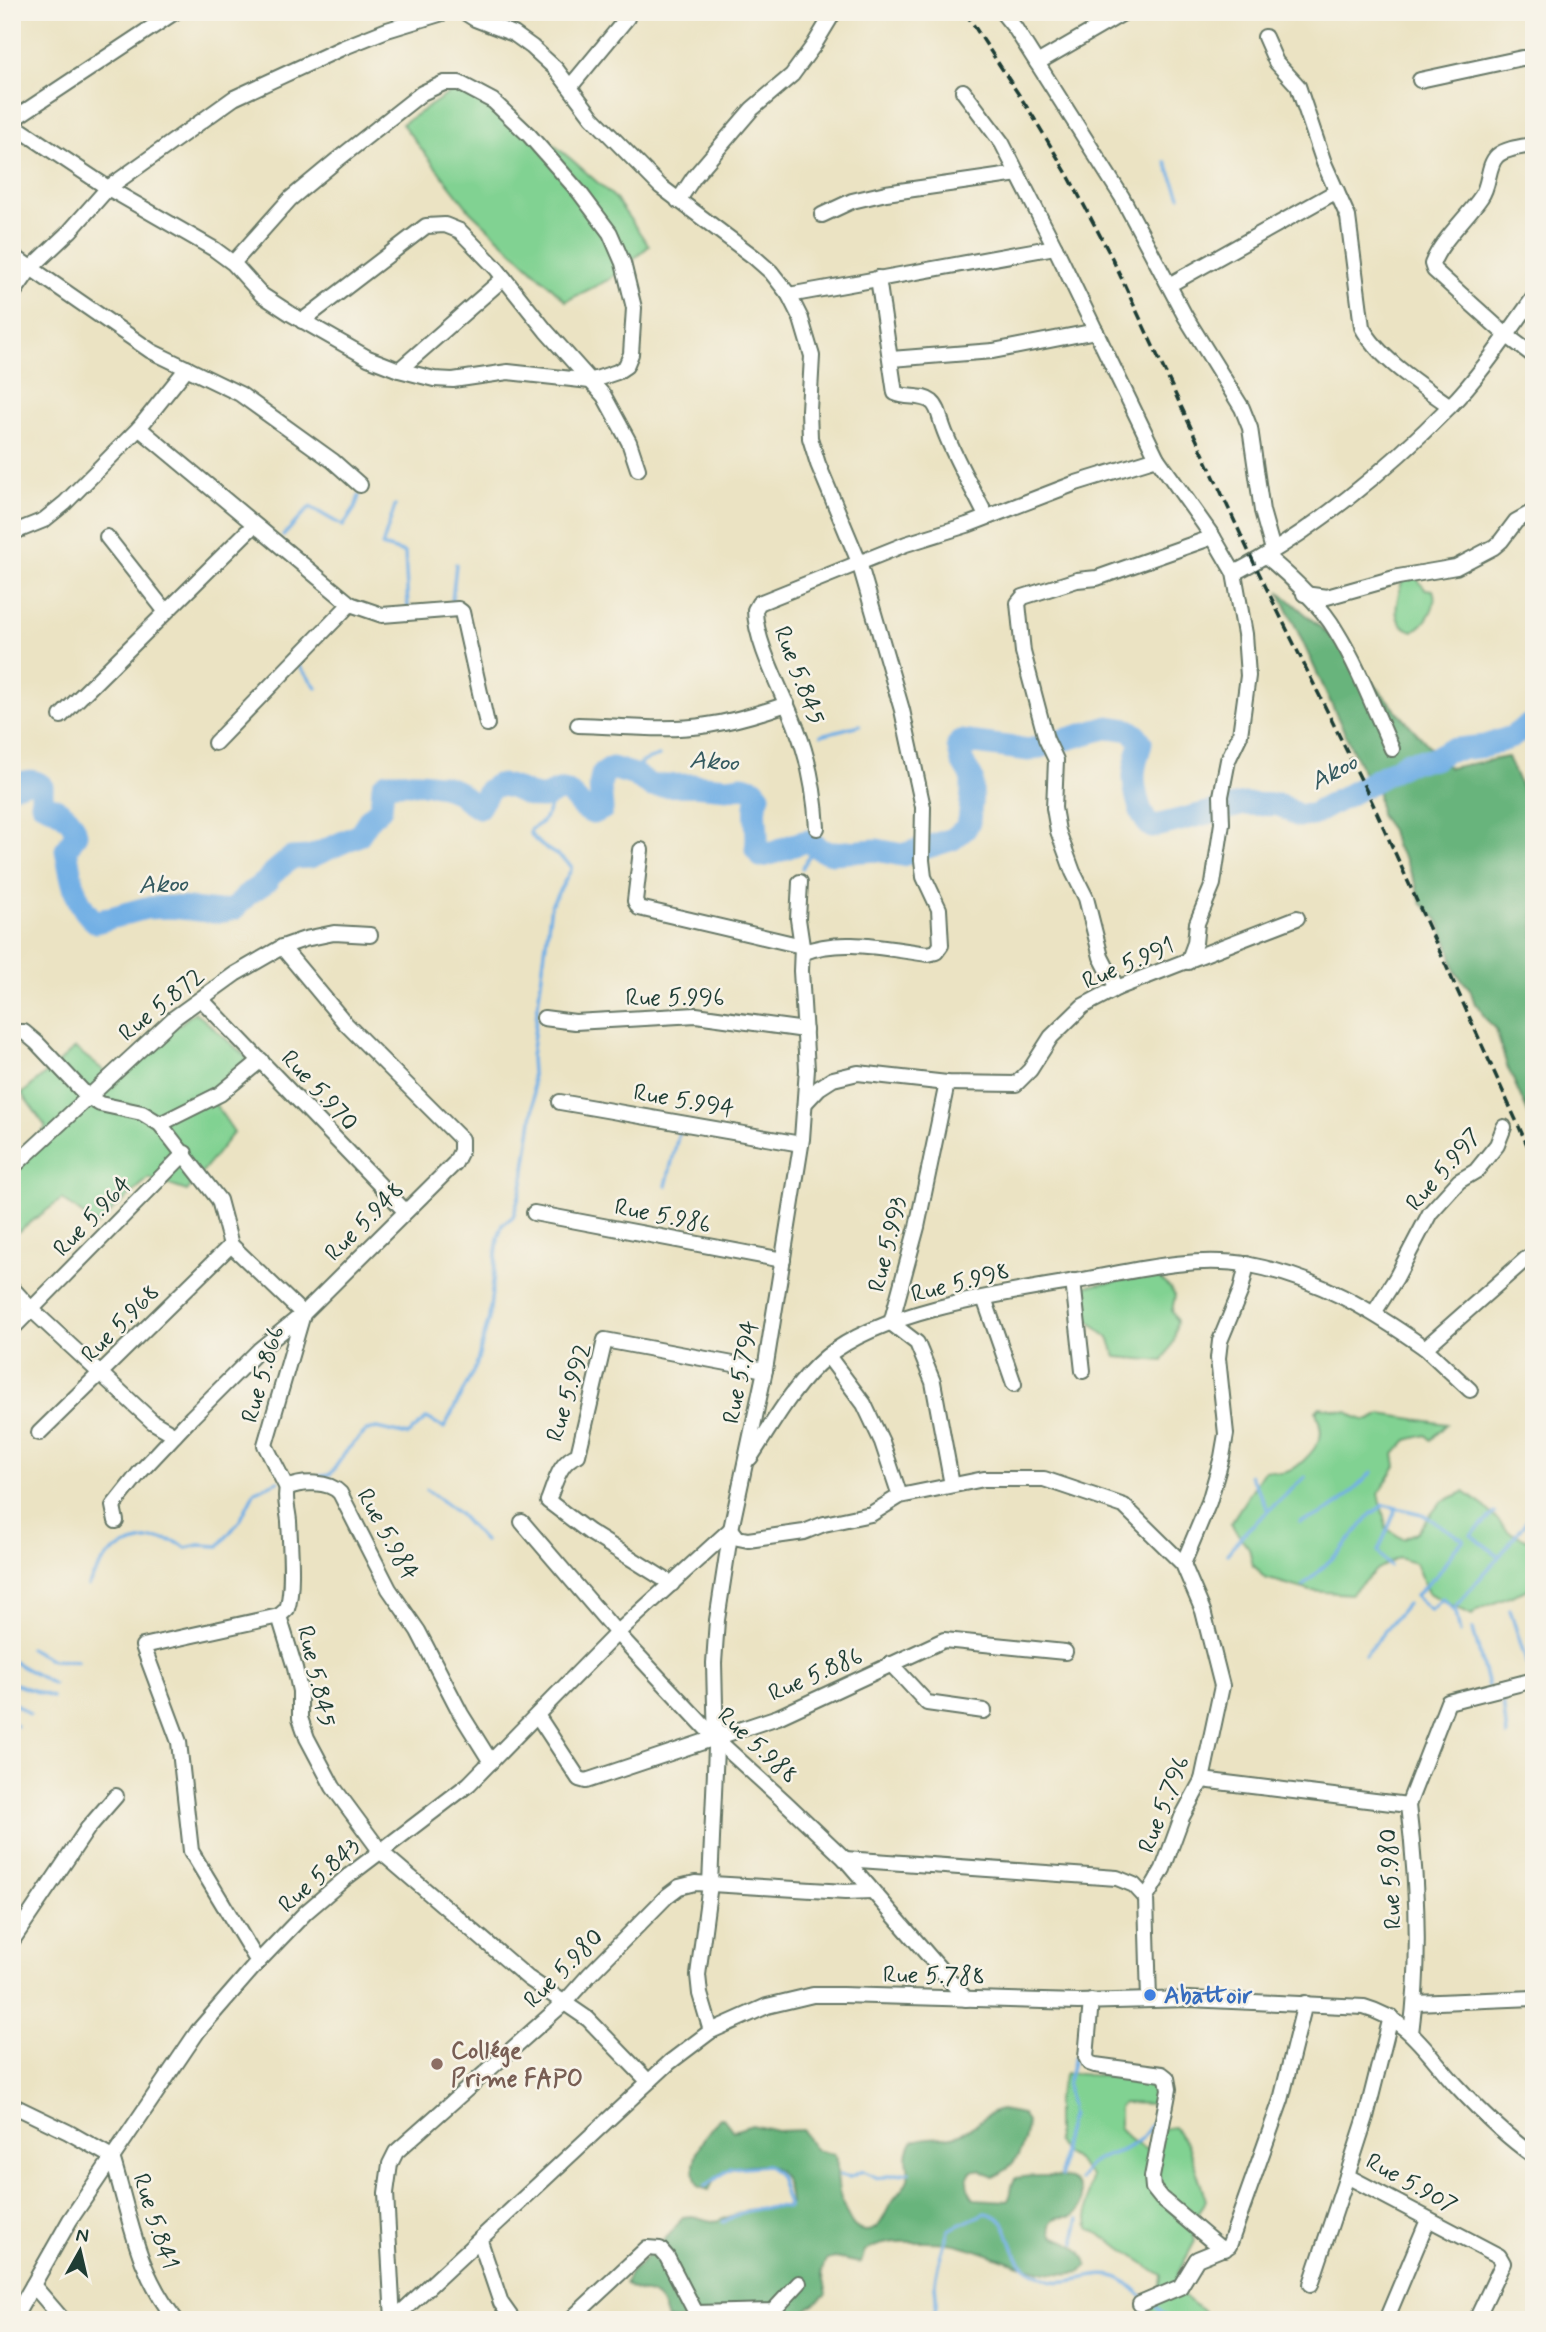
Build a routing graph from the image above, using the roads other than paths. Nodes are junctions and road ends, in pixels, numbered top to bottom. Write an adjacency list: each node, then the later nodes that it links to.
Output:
1 (176, 12): 14 (street)
2 (446, 12): 17 (street)
3 (464, 12): 12 (street)
4 (628, 12): 12 (street)
5 (834, 12): 19 (street)
6 (1002, 12): 10 (street)
7 (1125, 12): 10 (street)
8 (1265, 37): 18 (street)
9 (1534, 58): 11 (street)
10 (1037, 63): 27 (street)
11 (1420, 80)
12 (570, 87): 19 (street)
13 (963, 91): 16 (street)
14 (12, 122): 17 (street)
15 (1534, 145): 33 (street)
16 (1018, 174): 20 (street); 21 (street)
17 (107, 188): 23 (street); 24 (street)
18 (1338, 191): 27 (street); 39 (street)
19 (678, 201): 29 (street)
20 (822, 215)
21 (1055, 247): 26 (street); 32 (street)
22 (12, 255): 24 (street)
23 (233, 263): 31 (street); 38 (street)
24 (31, 268): 28 (street); 36 (street)
25 (504, 278): 31 (street); 37 (street); 38 (street)
26 (878, 278): 29 (street); 35 (street)
27 (1168, 285): 50 (street)
28 (12, 295)
29 (789, 295): 51 (street)
30 (1534, 297): 33 (street)
31 (302, 321): 37 (street)
32 (1096, 331): 35 (street); 41 (street)
33 (1506, 335): 34 (street); 39 (street)
34 (1534, 356)
35 (891, 359): 45 (street)
36 (187, 368): 40 (street); 43 (street)
37 (399, 370): 38 (street)
38 (590, 381): 42 (street)
39 (1450, 406): 50 (street)
40 (139, 428): 46 (street); 47 (street)
41 (1157, 458): 45 (street); 49 (street)
42 (638, 469)
43 (360, 485)
44 (1534, 511): 53 (street)
45 (986, 516): 51 (street)
46 (254, 525): 54 (street); 55 (street)
47 (12, 533)
48 (107, 537): 55 (street)
49 (1213, 537): 52 (street); 70 (street)
50 (1269, 553): 52 (street); 53 (street)
51 (859, 562): 56 (street, Rue 5.845); 68 (street)
52 (1234, 573): 69 (street)
53 (1304, 594): 61 (street)
54 (350, 604): 58 (street); 60 (street)
55 (166, 612): 57 (street)
56 (787, 704): 59 (street); 62 (street, Rue 5.845)
57 (61, 716)
58 (487, 724)
59 (578, 725)
60 (215, 743)
61 (1392, 749)
62 (817, 828)
63 (641, 850): 68 (street)
64 (800, 882): 68 (street)
65 (1297, 918): 69 (street, Rue 5.991)
66 (370, 935): 67 (street, Rue 5.872)
67 (282, 947): 71 (street, Rue 5.872); 85 (street, Rue 5.948)
68 (802, 949): 73 (street, Rue 5.794)
69 (1188, 962): 70 (street, Rue 5.991)
70 (1117, 988): 76 (street, Rue 5.991)
71 (201, 999): 75 (street, Rue 5.970); 77 (street, Rue 5.872)
72 (544, 1018): 73 (street, Rue 5.996)
73 (805, 1030): 79 (street, Rue 5.794)
74 (12, 1032): 77 (street)
75 (261, 1060): 80 (street); 85 (street, Rue 5.970)
76 (947, 1083): 79 (street, Rue 5.991); 97 (street, Rue 5.993)
77 (88, 1097): 80 (street); 84 (street, Rue 5.872)
78 (560, 1102): 82 (street, Rue 5.994)
79 (805, 1103): 82 (street, Rue 5.794)
80 (160, 1124): 83 (street)
81 (1504, 1127): 95 (street, Rue 5.997)
82 (801, 1144): 89 (street, Rue 5.794)
83 (185, 1153): 87 (street); 94 (street, Rue 5.964)
84 (12, 1168)
85 (405, 1211): 96 (street, Rue 5.948)
86 (534, 1213): 89 (street, Rue 5.986)
87 (231, 1245): 96 (street, Rue 5.866); 103 (street, Rue 5.968)
88 (1534, 1258): 99 (street)
89 (783, 1260): 101 (street, Rue 5.794)
90 (1247, 1265): 91 (street, Rue 5.998); 95 (street, Rue 5.998); 115 (street)
91 (1073, 1282): 93 (street, Rue 5.998); 102 (street)
92 (12, 1288): 94 (street)
93 (984, 1298): 97 (street, Rue 5.998); 104 (street)
94 (32, 1310): 98 (street, Rue 5.964); 103 (street)
95 (1374, 1313): 99 (street, Rue 5.998)
96 (303, 1314): 107 (street, Rue 5.948); 110 (street, Rue 5.866)
97 (891, 1323): 100 (street, Rue 5.998); 109 (street, Rue 5.993)
98 (12, 1329)
99 (1425, 1348): 105 (street, Rue 5.998)
100 (828, 1356): 108 (street, Rue 5.998); 111 (street)
101 (765, 1370): 108 (street, Rue 5.794); 116 (street, Rue 5.992)
102 (1083, 1371)
103 (101, 1374): 106 (street, Rue 5.968); 107 (street)
104 (1014, 1384)
105 (1470, 1390)
106 (39, 1433)
107 (174, 1434): 112 (street, Rue 5.948)
108 (746, 1465): 114 (street, Rue 5.794)
109 (952, 1485): 111 (street, Rue 5.796); 115 (street, Rue 5.796)
110 (287, 1488): 117 (street); 125 (street, Rue 5.984)
111 (900, 1496): 114 (street, Rue 5.796)
112 (116, 1521)
113 (522, 1522): 118 (street, Rue 5.988)
114 (731, 1530): 116 (street, Rue 5.843); 124 (street, Rue 5.794)
115 (1183, 1564): 126 (street, Rue 5.796)
116 (672, 1584): 118 (street, Rue 5.843)
117 (279, 1616): 129 (street, Rue 5.845); 135 (street, Rue 5.845)
118 (617, 1633): 123 (street, Rue 5.843); 124 (street, Rue 5.988)
119 (1065, 1652): 120 (street, Rue 5.886)
120 (891, 1664): 122 (street); 124 (street, Rue 5.886)
121 (1534, 1680): 128 (street)
122 (984, 1711)
123 (537, 1715): 124 (street, Rue 5.886); 125 (street, Rue 5.843)
124 (716, 1739): 130 (street, Rue 5.988); 131 (street, Rue 5.794)
125 (491, 1762): 129 (street, Rue 5.843)
126 (1202, 1780): 128 (street, Rue 5.980); 133 (street, Rue 5.796)
127 (116, 1796): 134 (street)
128 (1408, 1805): 142 (street, Rue 5.980)
129 (381, 1852): 135 (street, Rue 5.843); 140 (street, Rue 5.845)
130 (845, 1860): 132 (street, Rue 5.988); 133 (street)
131 (710, 1884): 132 (street, Rue 5.980); 140 (street, Rue 5.980); 144 (street, Rue 5.794)
132 (872, 1891): 137 (street, Rue 5.988)
133 (1146, 1898): 138 (street)
134 (12, 1941)
135 (258, 1962): 149 (street, Rue 5.843)
136 (1534, 1998): 142 (street)
137 (966, 1999): 139 (street, Rue 5.788); 144 (street, Rue 5.788)
138 (1149, 2000): 139 (street, Rue 5.788); 141 (street, Rue 5.788)
139 (1091, 2001): 153 (street)
140 (564, 2003): 146 (street, Rue 5.845); 161 (street, Rue 5.980)
141 (1306, 2003): 143 (street, Rue 5.788); 153 (street)
142 (1415, 2003): 145 (street, Rue 5.980)
143 (1391, 2017): 145 (street, Rue 5.788); 150 (street, Rue 5.907)
144 (711, 2031): 146 (street, Rue 5.788)
145 (1411, 2033): 148 (street, Rue 5.788)
146 (648, 2081): 152 (street, Rue 5.788)
147 (12, 2105): 149 (street, Rue 5.841)
148 (1534, 2156)
149 (112, 2157): 156 (street, Rue 5.843); 160 (street, Rue 5.841)
150 (1346, 2176): 151 (street, Rue 5.907); 155 (street)
151 (1428, 2220): 164 (street); 165 (street, Rue 5.907)
152 (481, 2241): 161 (street, Rue 5.788); 162 (street)
153 (1225, 2249): 157 (street)
154 (799, 2284): 163 (street)
155 (1311, 2284)
156 (33, 2285): 158 (street, Rue 5.843); 159 (street)
157 (1140, 2304)
158 (12, 2320)
159 (63, 2320)
160 (176, 2320)
161 (393, 2320)
162 (513, 2320)
163 (570, 2320)
164 (1386, 2320)
165 (1476, 2320)

